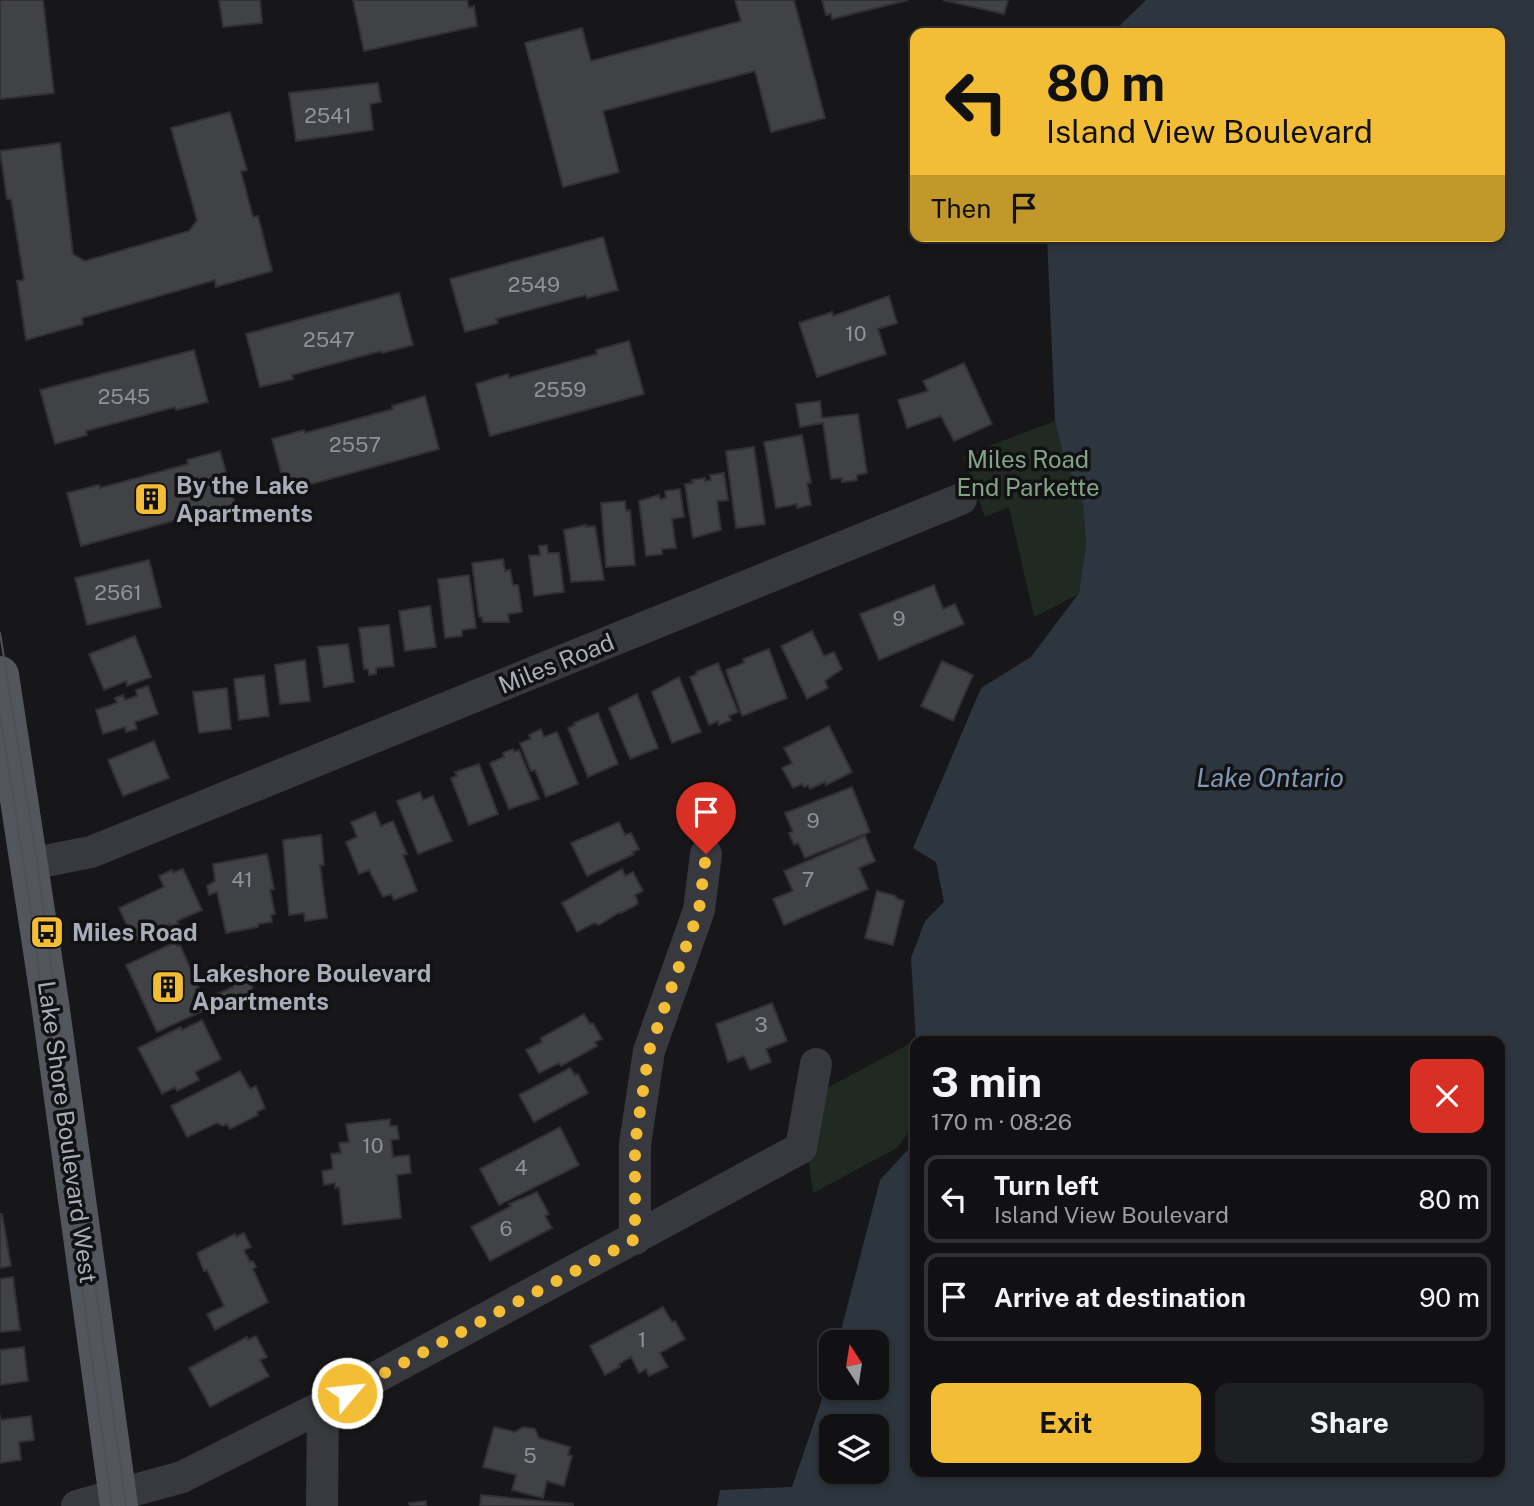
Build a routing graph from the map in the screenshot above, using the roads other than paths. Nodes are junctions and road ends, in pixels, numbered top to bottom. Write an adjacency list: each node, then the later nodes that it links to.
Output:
1 (961, 499): 5 (street, Miles Road)
2 (0, 675): 3 (main road, Lake Shore Boulevard West)
3 (7, 771): 5 (main road, Lake Shore Boulevard West)
4 (706, 854): 7 (street)
5 (30, 864): 9 (main road, Lake Shore Boulevard West)
6 (816, 1064): 7 (street)
7 (635, 1239): 8 (street)
8 (323, 1406): 9 (street); 11 (street)
9 (118, 1501): 10 (street)
10 (77, 1506)
11 (322, 1506)

